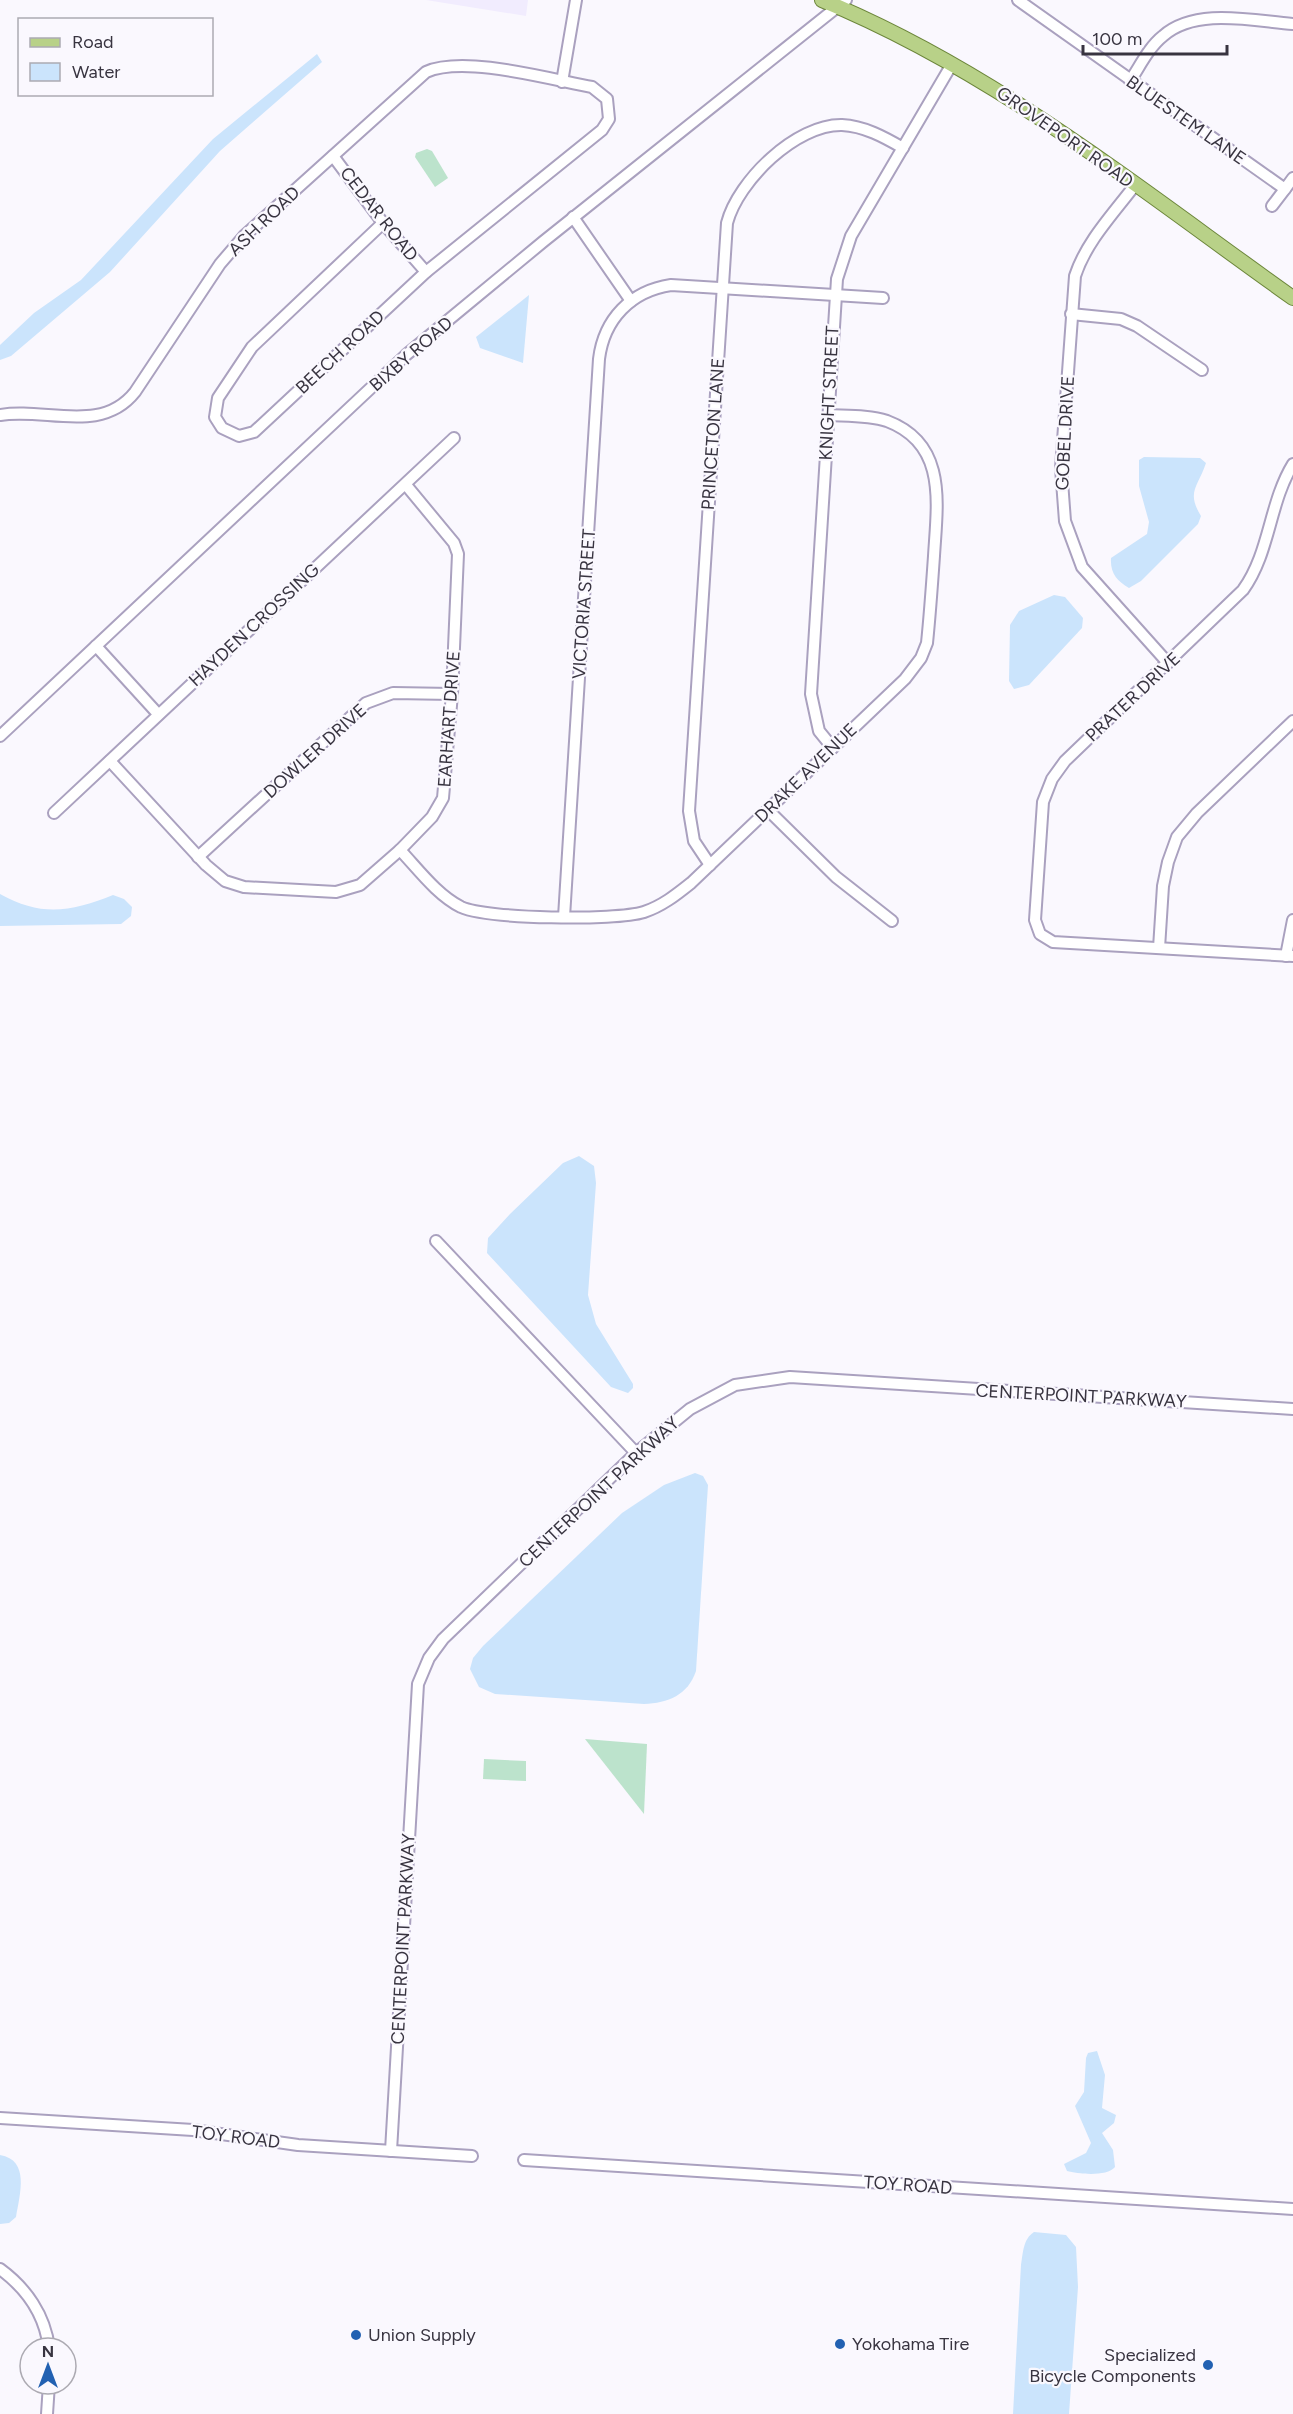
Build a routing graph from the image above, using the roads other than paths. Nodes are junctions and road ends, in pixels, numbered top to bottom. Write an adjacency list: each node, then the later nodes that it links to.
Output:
1 (576, 0): 7 (street)
2 (822, 0): 4 (main road, GROVEPORT ROAD)
3 (1018, 0): 8 (street, BLUESTEM LANE)
4 (842, 3): 6 (main road, GROVEPORT ROAD); 15 (street, BIXBY ROAD)
5 (1293, 24): 8 (street)
6 (952, 64): 9 (street, KNIGHT STREET); 12 (main road, GROVEPORT ROAD)
7 (562, 81): 10 (street, ASH ROAD); 17 (street, BEECH ROAD)
8 (1130, 81): 13 (street, BLUESTEM LANE)
9 (903, 148): 18 (street, PRINCETON LANE); 19 (street, KNIGHT STREET)
10 (333, 156): 16 (street, CEDAR ROAD); 25 (street, ASH ROAD)
11 (1293, 178): 13 (street)
12 (1135, 185): 21 (main road, GROVEPORT ROAD); 23 (street, GOBEL DRIVE)
13 (1285, 189): 14 (street)
14 (1272, 206)
15 (573, 218): 22 (street); 30 (street, BIXBY ROAD)
16 (383, 223): 17 (street, CEDAR ROAD); 17 (street, BEECH ROAD)
17 (426, 272)
18 (722, 288): 19 (street, VICTORIA STREET); 22 (street, VICTORIA STREET); 42 (street, PRINCETON LANE)
19 (835, 295): 20 (street, VICTORIA STREET); 26 (street, KNIGHT STREET)
20 (883, 298)
21 (1293, 298)
22 (631, 301): 43 (street, VICTORIA STREET)
23 (1071, 314): 24 (street); 31 (street, GOBEL DRIVE)
24 (1202, 370)
25 (0, 415)
26 (828, 415): 36 (street, KNIGHT STREET); 36 (street, DRAKE AVENUE)
27 (454, 438): 29 (street, HAYDEN CROSSING)
28 (1293, 464): 31 (street, PRATER DRIVE)
29 (406, 485): 32 (street, EARHART DRIVE); 33 (street, HAYDEN CROSSING)
30 (96, 646): 33 (street); 35 (street, BIXBY ROAD)
31 (1168, 663): 46 (street, PRATER DRIVE)
32 (452, 694): 40 (street, EARHART DRIVE); 41 (street, DOWLER DRIVE)
33 (158, 714): 37 (street, HAYDEN CROSSING)
34 (1293, 721): 46 (street)
35 (0, 736)
36 (832, 747): 38 (street, DRAKE AVENUE)
37 (110, 761): 39 (street, HAYDEN CROSSING); 41 (street, EARHART DRIVE)
38 (768, 810): 42 (street, DRAKE AVENUE); 45 (street)
39 (54, 813)
40 (400, 850): 41 (street, EARHART DRIVE); 43 (street, DRAKE AVENUE)
41 (198, 857)
42 (710, 866): 43 (street, DRAKE AVENUE)
43 (564, 917)
44 (1293, 920): 47 (street)
45 (892, 921)
46 (1159, 948): 47 (street)
47 (1290, 956)
48 (436, 1241): 50 (street)
49 (1293, 1409): 50 (street, CENTERPOINT PARKWAY)
50 (636, 1453): 52 (street, CENTERPOINT PARKWAY)
51 (0, 2118): 52 (street, TOY ROAD)
52 (391, 2151): 53 (street, TOY ROAD)
53 (472, 2156)
54 (524, 2160): 55 (street, TOY ROAD)
55 (1293, 2209)
56 (0, 2269): 57 (street)
57 (45, 2336)
58 (48, 2396): 59 (street)
59 (47, 2414)

